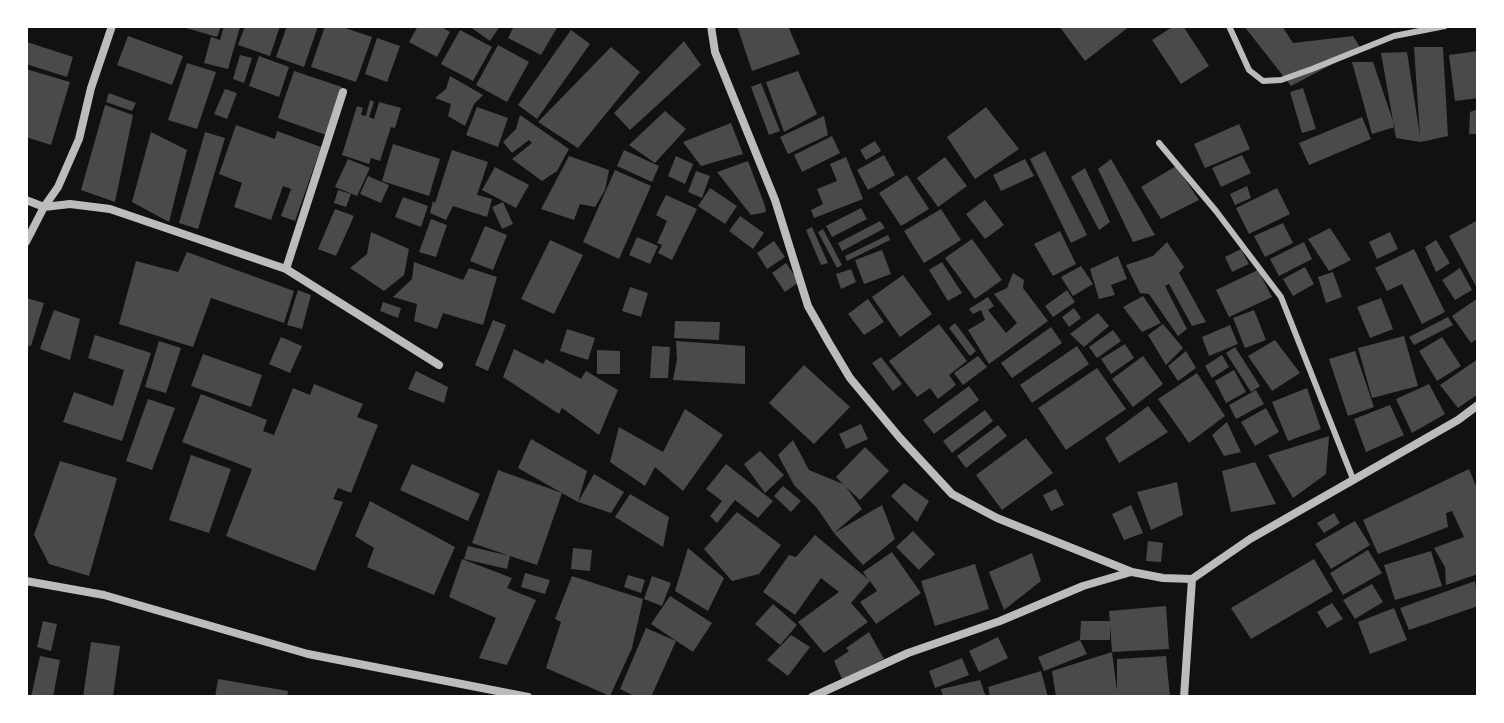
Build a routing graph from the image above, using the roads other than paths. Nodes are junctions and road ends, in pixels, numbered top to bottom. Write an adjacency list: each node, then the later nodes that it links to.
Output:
1 (112, 26): 8 (street)
2 (711, 26): 14 (street)
3 (1229, 26): 4 (lane)
4 (1445, 26)
5 (343, 92): 10 (street)
6 (1159, 143): 13 (lane)
7 (26, 200): 8 (street)
8 (44, 207): 9 (street); 10 (street)
9 (26, 242)
10 (286, 269): 11 (street)
11 (439, 365)
12 (1478, 405): 13 (street)
13 (1353, 479): 15 (street)
14 (1132, 572): 15 (street); 18 (street)
15 (1192, 579): 19 (street)
16 (26, 581): 17 (street)
17 (528, 697)
18 (812, 697)
19 (1184, 697)

